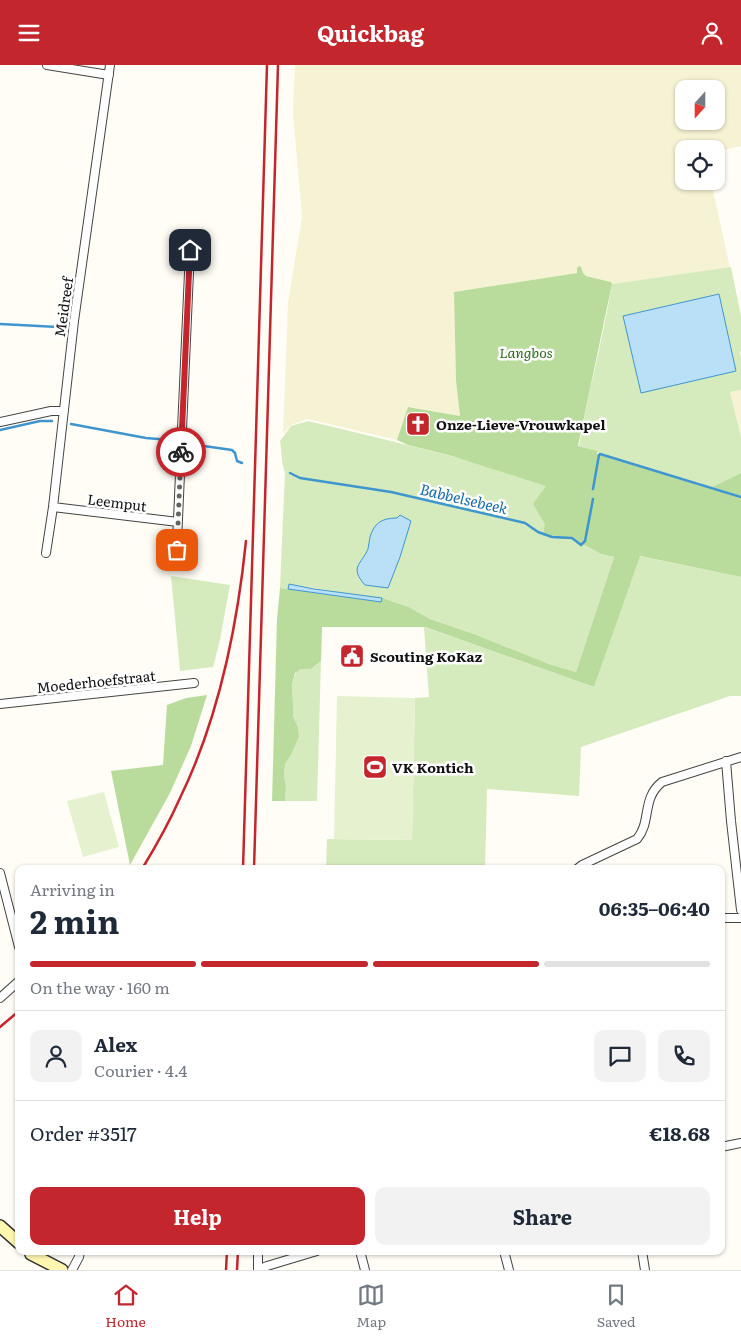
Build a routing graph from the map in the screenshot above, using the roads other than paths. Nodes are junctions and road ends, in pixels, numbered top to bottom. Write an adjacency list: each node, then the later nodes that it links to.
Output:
1 (47, 65): 3 (street)
2 (110, 65): 3 (street, Meidreef)
3 (109, 75): 5 (street, Meidreef)
4 (190, 250): 8 (street)
5 (64, 411): 6 (street); 7 (street, Meidreef)
6 (0, 422)
7 (53, 507): 8 (street, Leemput); 9 (street, Meidreef)
8 (178, 522): 10 (street)
9 (46, 553)
10 (176, 564)
11 (194, 683): 12 (street, Moederhoefstraat)
12 (0, 704)
13 (741, 757): 14 (street)
14 (726, 761): 15 (street); 17 (street)
15 (582, 865)
16 (0, 873): 20 (street)
17 (741, 910)
18 (725, 918): 19 (street)
19 (741, 918)
20 (15, 931)
21 (15, 985): 22 (street)
22 (0, 998)
23 (741, 1143): 24 (street)
24 (725, 1146)
25 (0, 1226): 26 (street)
26 (15, 1239)
27 (32, 1255): 35 (street)
28 (34, 1255): 36 (street)
29 (79, 1255): 37 (street)
30 (258, 1255): 38 (street)
31 (304, 1255): 38 (street)
32 (361, 1255): 39 (street)
33 (505, 1255): 40 (street)
34 (643, 1255): 41 (street)
35 (46, 1270)
36 (62, 1270)
37 (72, 1270)
38 (258, 1270)
39 (365, 1270)
40 (509, 1270)
41 (645, 1270)

